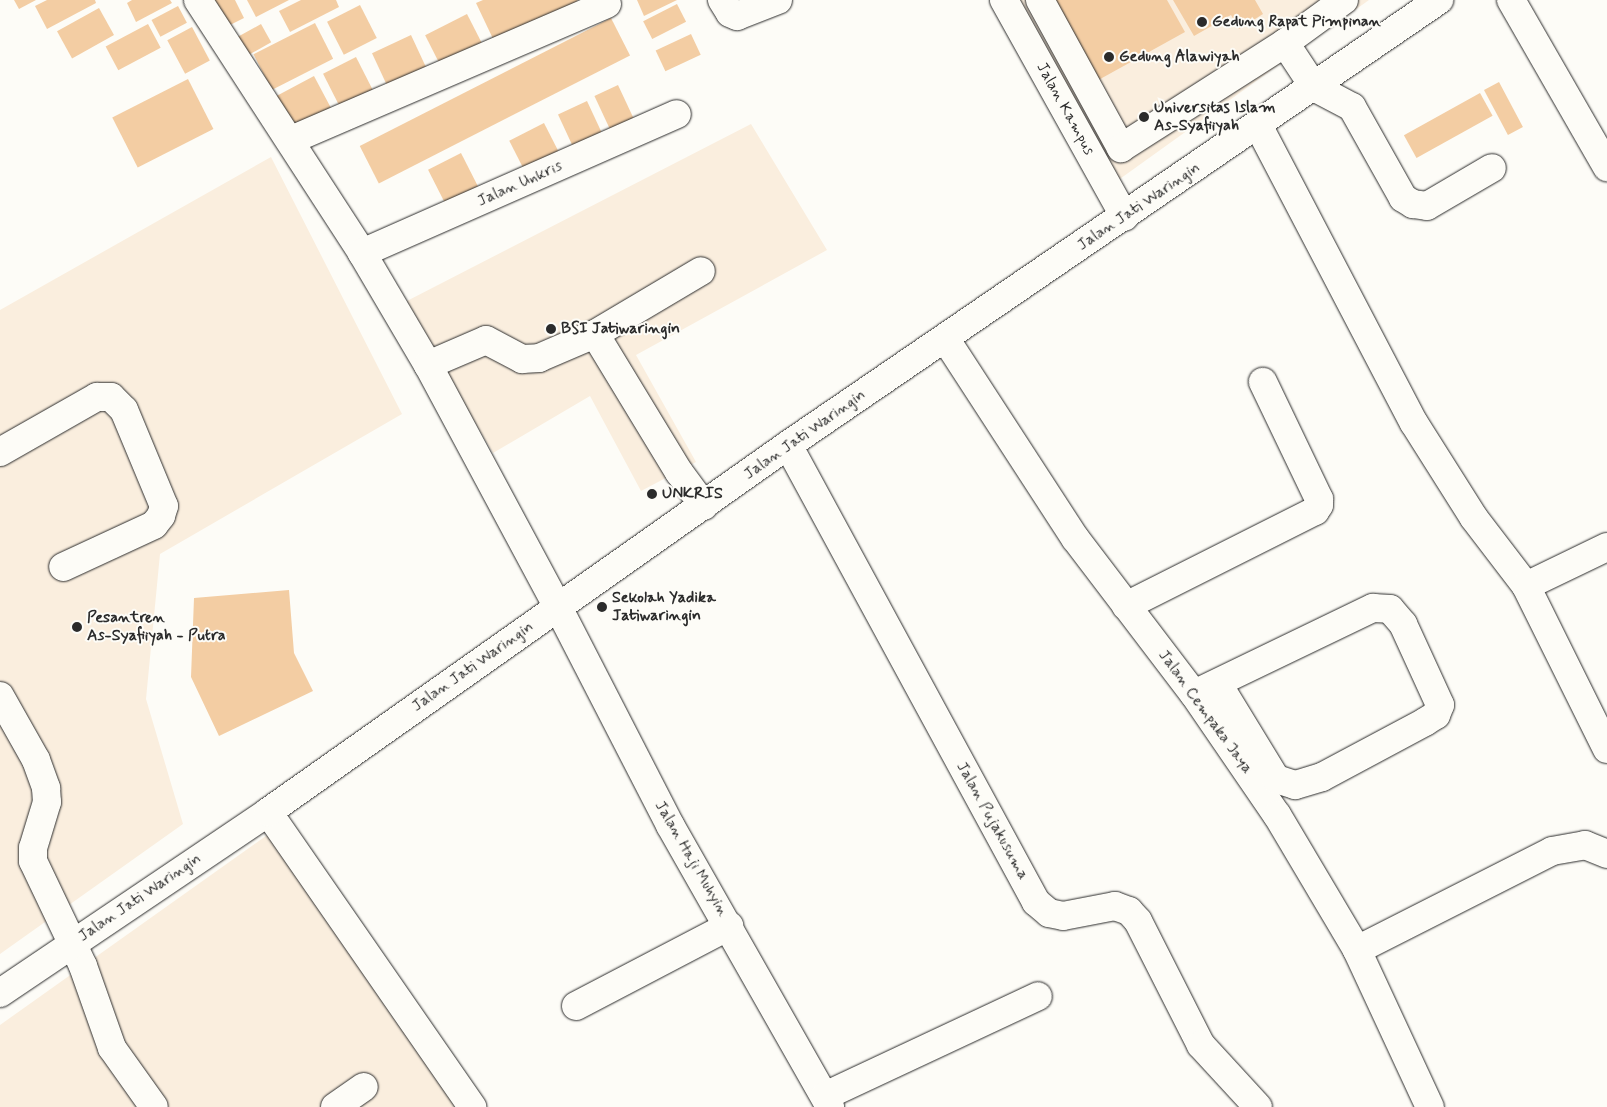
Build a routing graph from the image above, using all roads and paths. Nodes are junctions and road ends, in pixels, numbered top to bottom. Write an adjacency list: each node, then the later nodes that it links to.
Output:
1 (198, 0): 14 (street, Jalan Haji Muhyin)
2 (722, 0): 3 (street)
3 (778, 0)
4 (1004, 0): 17 (street, Jalan Kampus)
5 (1040, 0): 10 (street)
6 (1344, 0): 10 (street)
7 (1439, 0): 11 (street, Jalan Jati Waringin)
8 (1511, 0): 15 (street)
9 (607, 4): 14 (street)
10 (1285, 43): 11 (street)
11 (1314, 87): 13 (street, Jalan Jati Waringin); 16 (street)
12 (678, 114): 18 (street, Jalan Unkris)
13 (1258, 125): 17 (street, Jalan Jati Waringin); 29 (street)
14 (291, 140): 18 (street, Jalan Haji Muhyin)
15 (1607, 167)
16 (1492, 168)
17 (1125, 217): 21 (street, Jalan Jati Waringin)
18 (362, 253): 22 (street, Jalan Haji Muhyin)
19 (701, 272): 20 (street)
20 (595, 334): 22 (street); 26 (street)
21 (944, 338): 24 (street, Jalan Jati Waringin); 30 (street, Jalan Cempaka Jaya)
22 (428, 365): 31 (street, Jalan Haji Muhyin)
23 (1263, 382): 30 (street)
24 (788, 445): 26 (street, Jalan Jati Waringin); 48 (street, Jalan Pujakusuma)
25 (0, 452): 28 (street)
26 (704, 506): 31 (street, Jalan Jati Waringin)
27 (1607, 548): 29 (street)
28 (63, 567)
29 (1526, 586): 34 (street)
30 (1126, 606): 32 (street, Jalan Cempaka Jaya)
31 (558, 607): 35 (street, Jalan Jati Waringin); 37 (street, Jalan Haji Muhyin)
32 (1206, 689): 32 (street); 39 (street, Jalan Cempaka Jaya)
33 (0, 696): 38 (street)
34 (1607, 749)
35 (268, 812): 38 (street, Jalan Jati Waringin); 47 (street)
36 (1607, 854): 39 (street)
37 (729, 926): 42 (street); 44 (street, Jalan Haji Muhyin)
38 (73, 943): 40 (street, Jalan Jati Waringin); 45 (street)
39 (1357, 950): 49 (street, Jalan Cempaka Jaya)
40 (0, 993)
41 (1038, 996): 44 (street)
42 (576, 1006)
43 (364, 1086): 46 (street)
44 (828, 1102)
45 (154, 1107)
46 (335, 1107)
47 (472, 1107)
48 (1258, 1107)
49 (1430, 1107)

